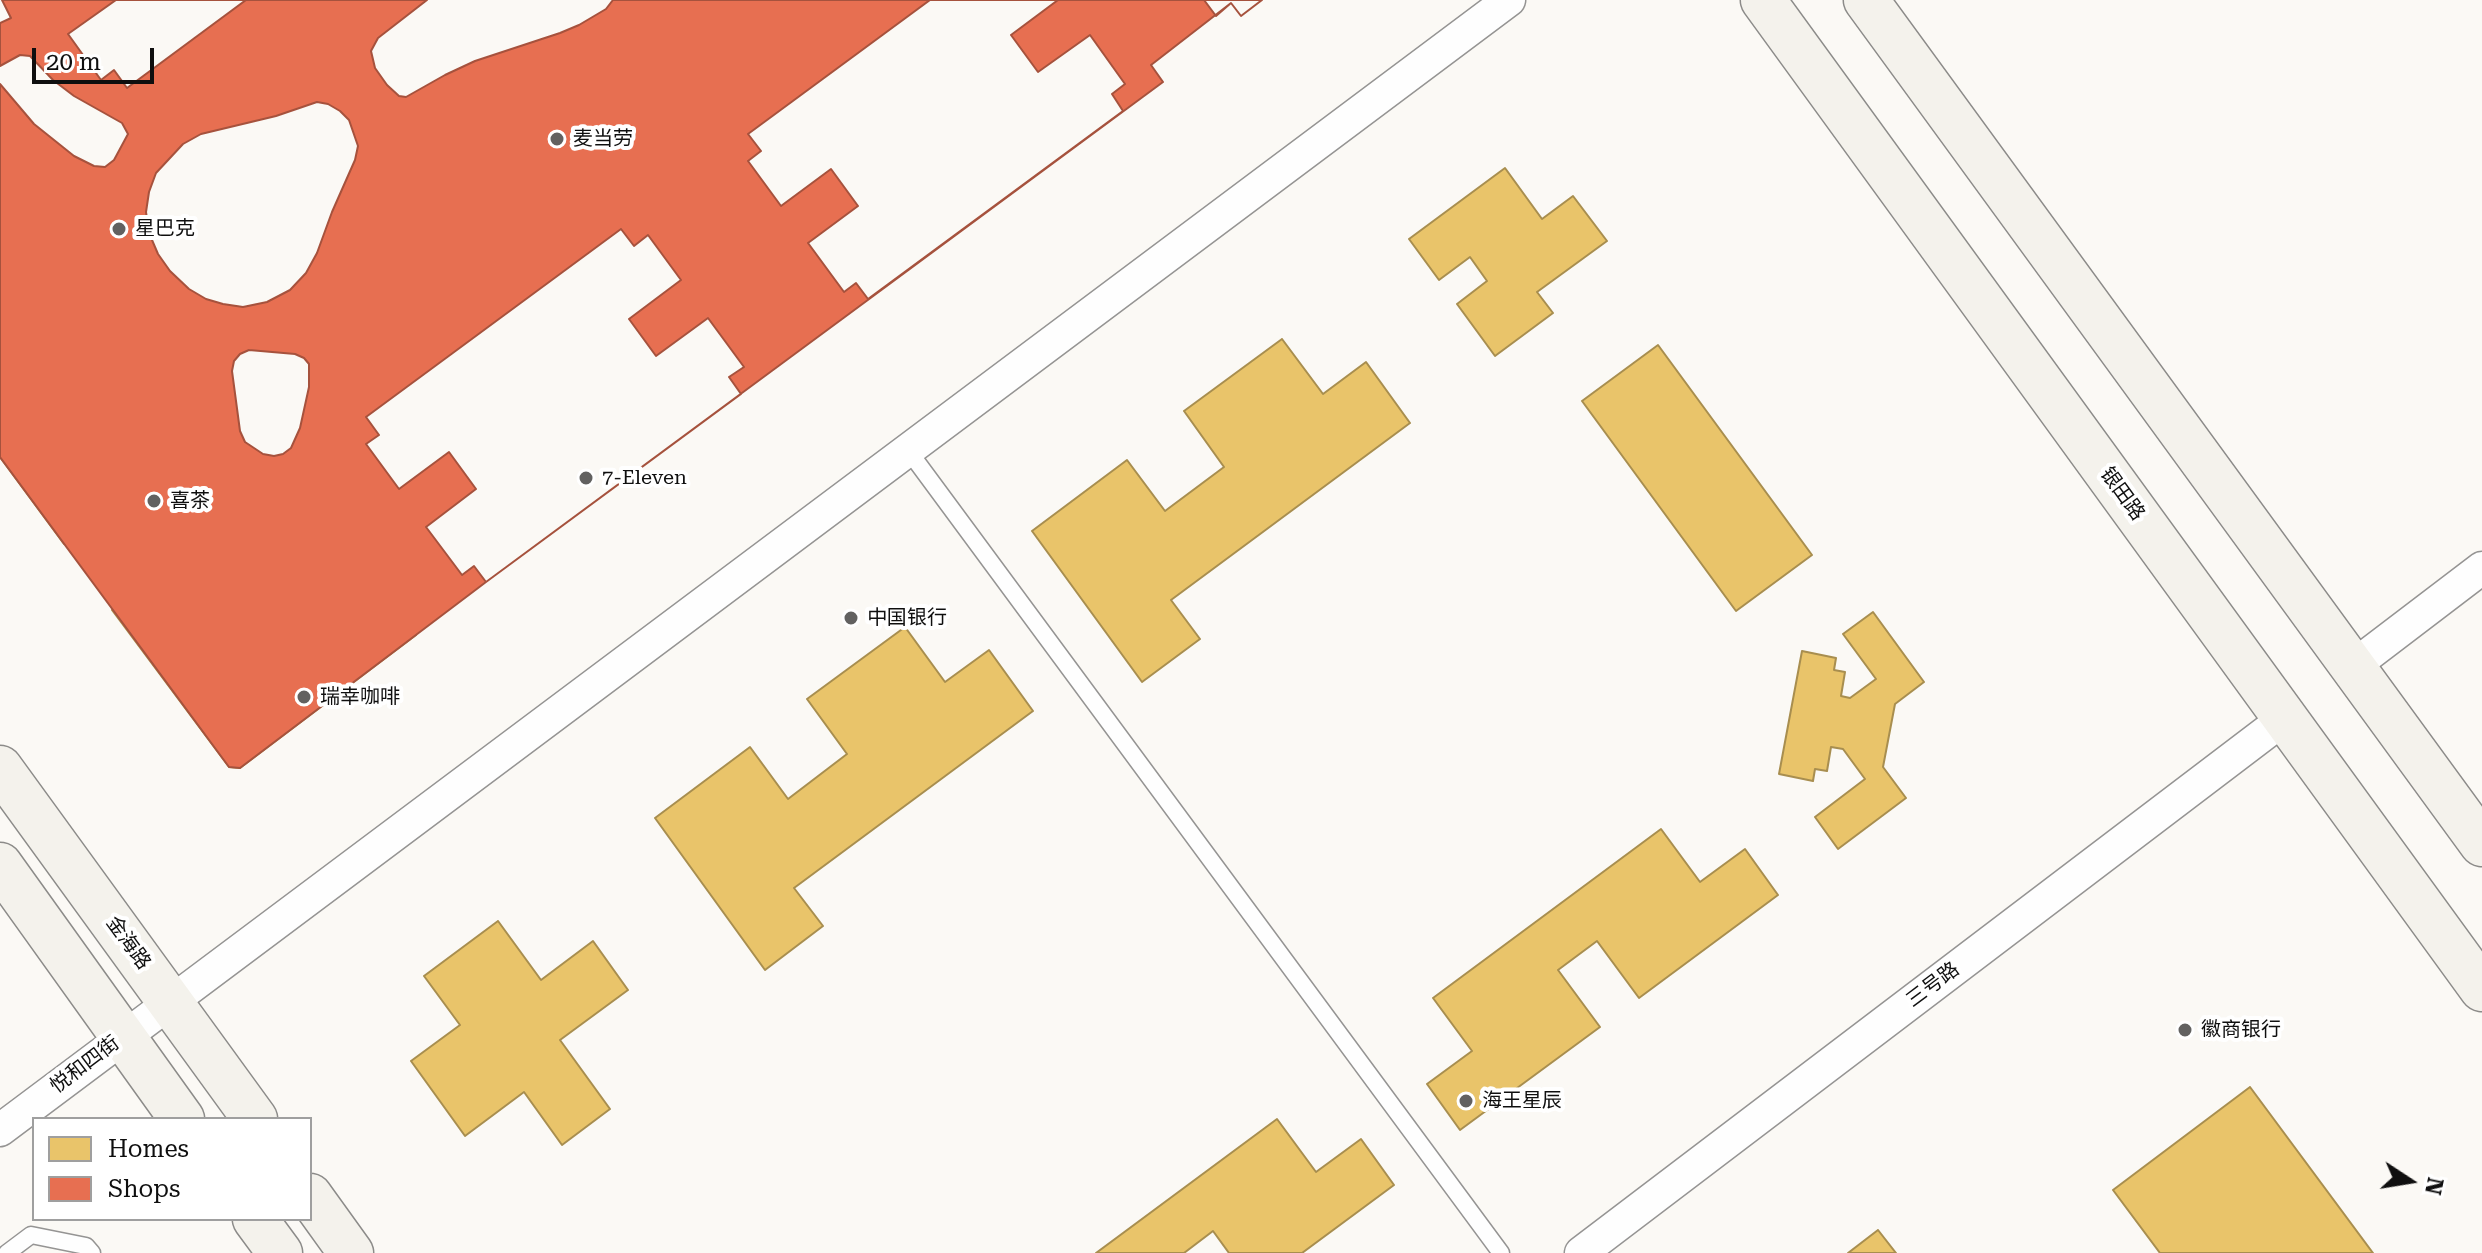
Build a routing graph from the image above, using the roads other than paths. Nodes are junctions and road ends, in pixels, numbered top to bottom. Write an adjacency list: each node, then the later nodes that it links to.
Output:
1 (1509, 0): 4 (street, 悦和四街)
2 (1763, 0): 7 (street, 银田路)
3 (1866, 0): 6 (street)
4 (908, 450): 12 (street, 悦和四街); 23 (lane)
5 (2482, 568): 6 (street)
6 (2352, 667): 9 (street)
7 (2285, 718): 11 (street, 银田路); 24 (street, 三号路)
8 (0, 768): 12 (street, 金海路)
9 (2482, 844)
10 (0, 865): 13 (street)
11 (2482, 989)
12 (170, 1001): 13 (street, 悦和四街); 15 (street, 金海路)
13 (122, 1037): 14 (street); 16 (street, 悦和四街)
14 (181, 1117)
15 (254, 1117)
16 (0, 1130)
17 (312, 1199): 22 (street)
18 (256, 1221): 21 (street)
19 (7, 1253): 20 (lane)
20 (92, 1253)
21 (280, 1253)
22 (351, 1253)
23 (1501, 1253)
24 (1581, 1253)

